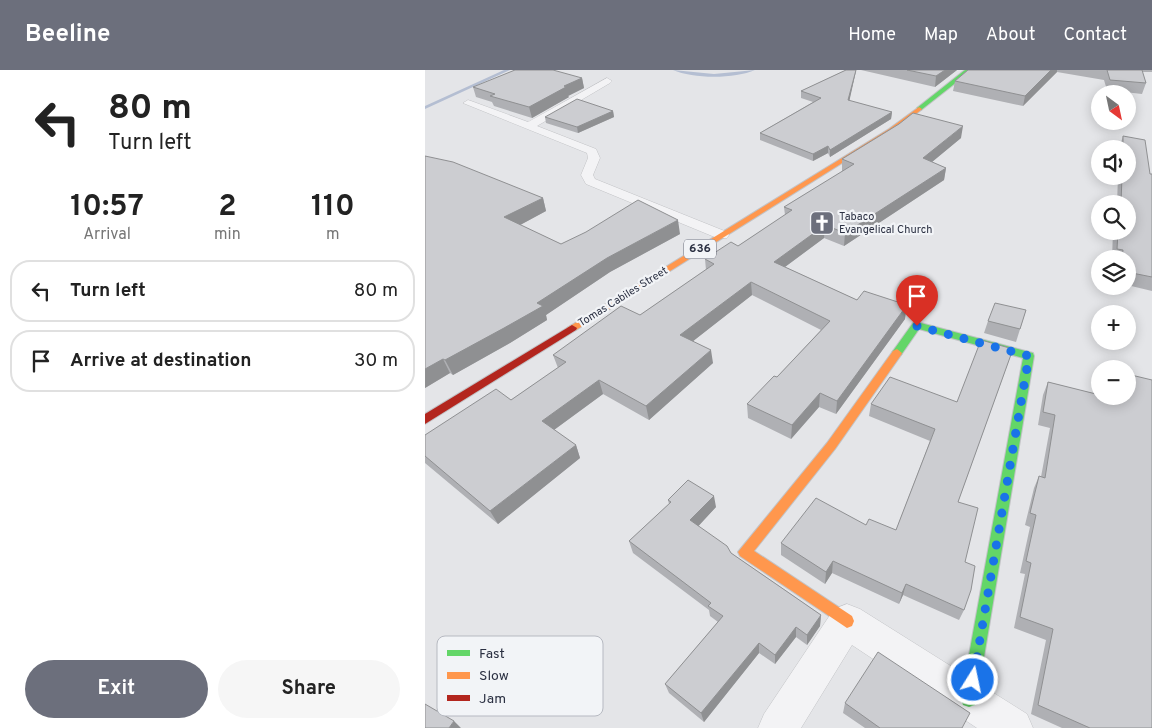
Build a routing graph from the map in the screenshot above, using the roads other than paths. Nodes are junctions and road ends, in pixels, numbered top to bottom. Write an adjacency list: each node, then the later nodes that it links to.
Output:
1 (969, 70): 5 (main road, Tomas Cabiles Street / 636)
2 (607, 81): 4 (lane)
3 (468, 103): 4 (lane)
4 (529, 126): 5 (lane)
5 (722, 235): 6 (main road, Tomas Cabiles Street / 636)
6 (425, 420)
7 (847, 622): 8 (street); 8 (main road); 9 (street)
8 (969, 699): 10 (street)
9 (778, 728)
10 (1013, 728)

